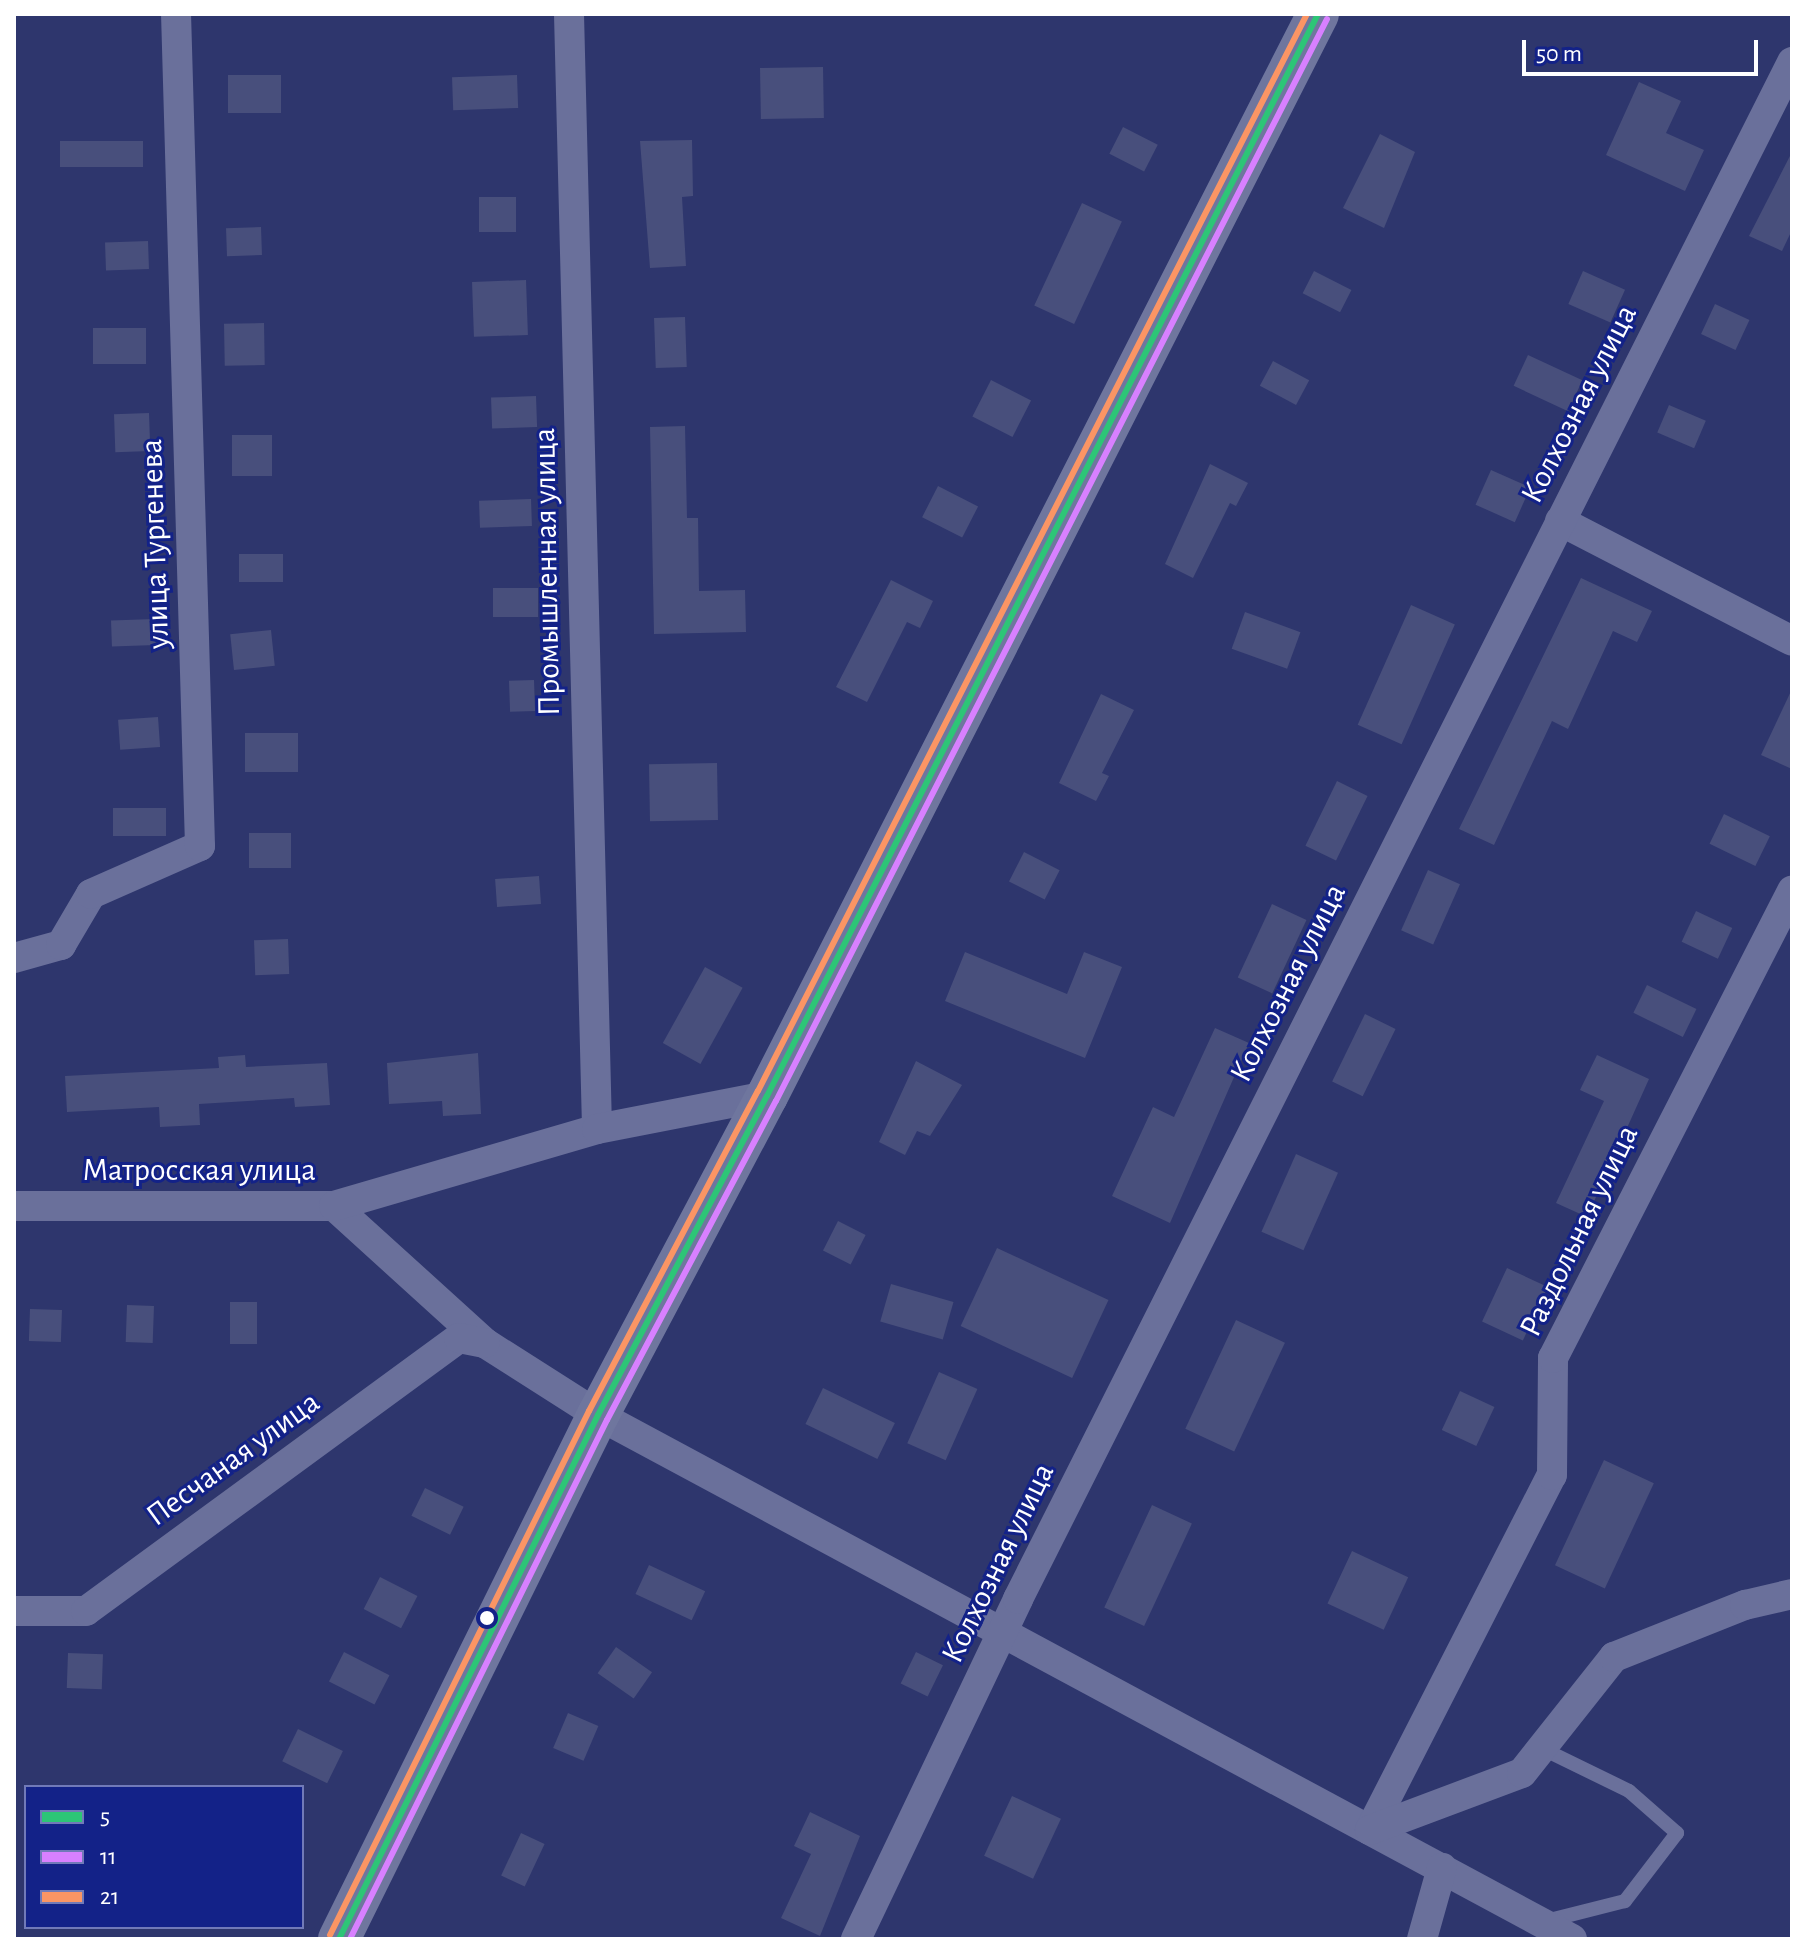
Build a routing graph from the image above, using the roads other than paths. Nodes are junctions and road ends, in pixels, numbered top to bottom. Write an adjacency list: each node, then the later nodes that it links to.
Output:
1 (176, 14): 8 (street, улица Тургенева)
2 (569, 14): 10 (street, Промышленная улица)
3 (1318, 14): 9 (main road)
4 (1792, 62): 5 (street, Колхозная улица)
5 (1560, 521): 6 (street); 17 (street, Колхозная улица)
6 (1792, 641)
7 (1792, 891): 19 (street, Раздольная улица)
8 (14, 958)
9 (767, 1096): 10 (street); 14 (main road)
10 (597, 1129): 12 (street)
11 (14, 1206): 12 (street, Матросская улица)
12 (334, 1206): 13 (street, Матросская улица)
13 (485, 1343): 14 (street, Матросская улица); 16 (street, Песчаная улица)
14 (598, 1415): 17 (street, Матросская улица); 22 (main road)
15 (1792, 1594): 18 (street)
16 (14, 1611)
17 (1005, 1632): 19 (street, Матросская улица); 23 (street, Колхозная улица)
18 (1541, 1748): 19 (street); 21 (lane)
19 (1370, 1830): 20 (street, Матросская улица)
20 (1442, 1868): 21 (street, Матросская улица); 24 (street)
21 (1541, 1922): 25 (street, Матросская улица)
22 (339, 1939)
23 (856, 1939)
24 (1422, 1939)
25 (1572, 1939)

